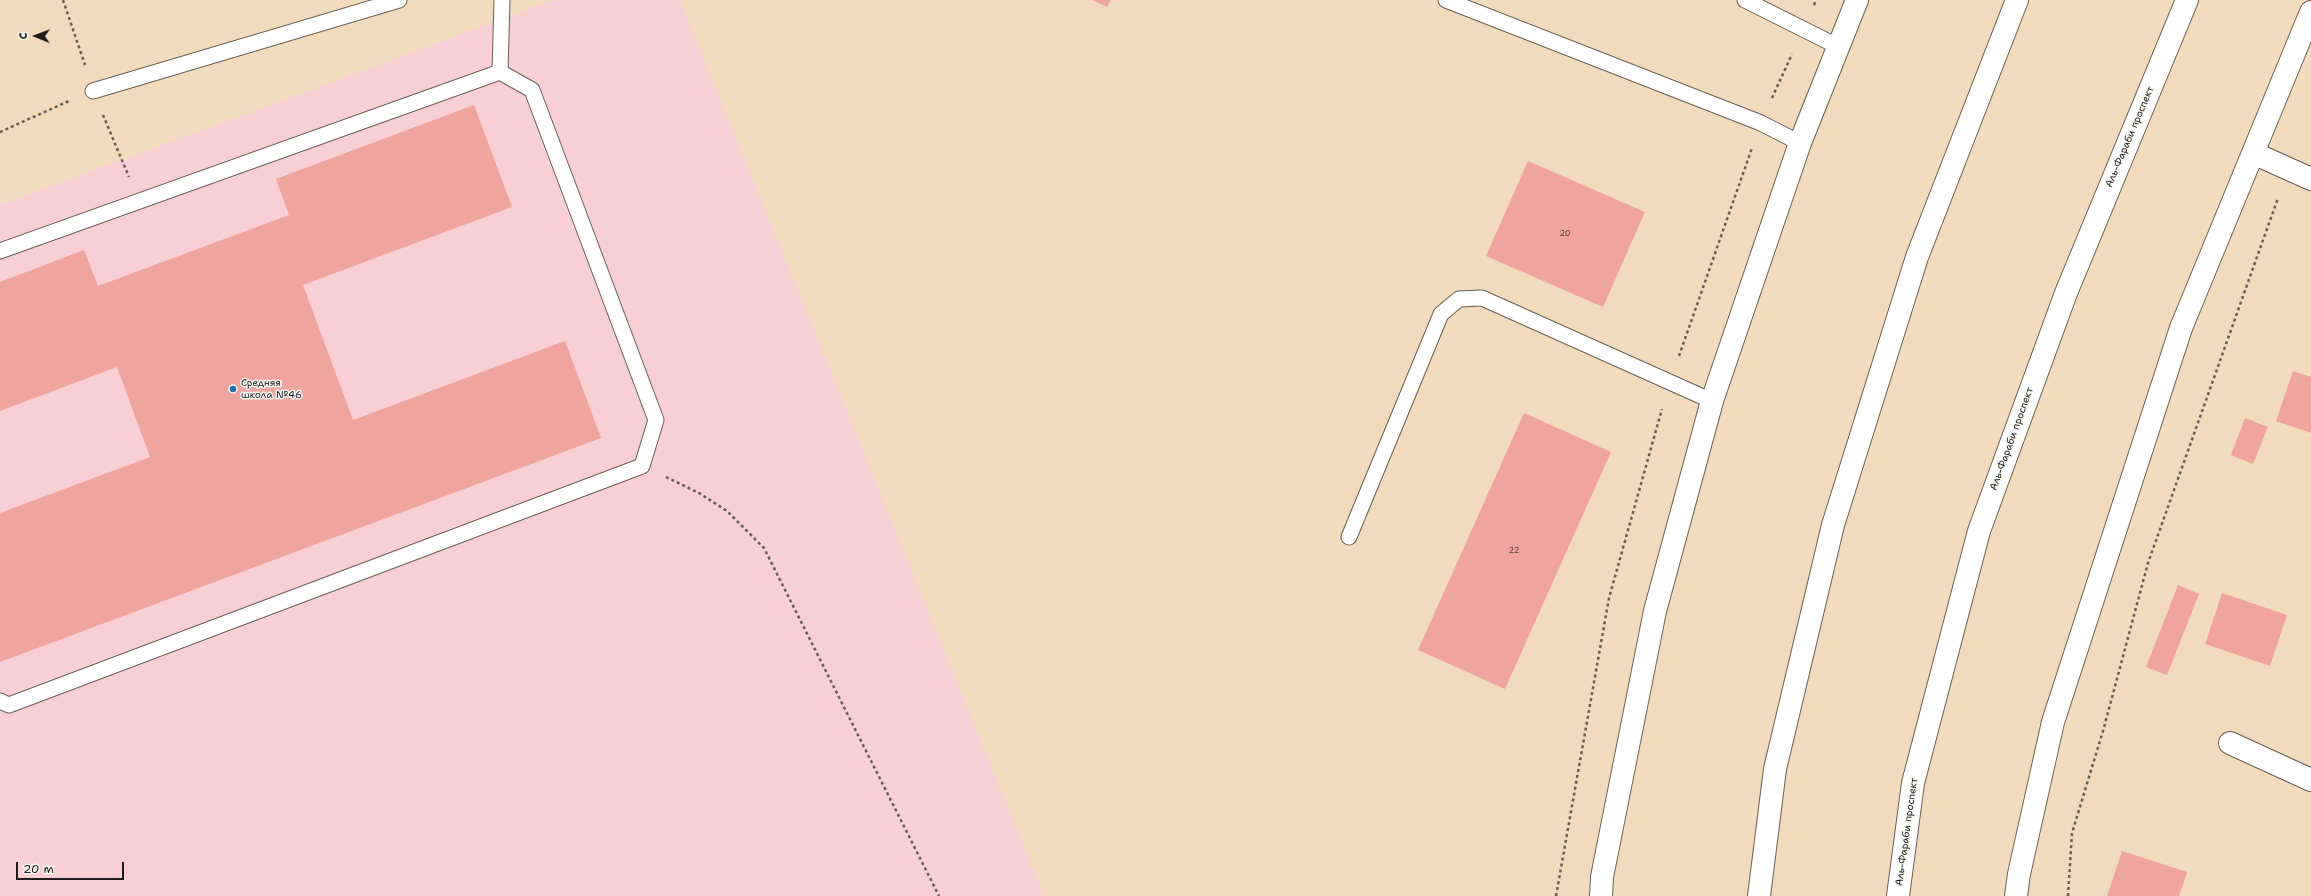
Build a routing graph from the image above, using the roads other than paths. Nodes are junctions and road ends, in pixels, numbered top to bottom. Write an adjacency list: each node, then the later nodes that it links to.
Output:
1 (399, 0): 11 (lane)
2 (502, 0): 10 (lane)
3 (1446, 0): 12 (lane)
4 (1745, 0): 9 (lane)
5 (1857, 0): 9 (street)
6 (2017, 0): 22 (street)
7 (2187, 0): 23 (street, Аль-Фараби проспект)
8 (2311, 12): 13 (street)
9 (1837, 46): 12 (street)
10 (500, 72): 15 (lane); 18 (lane)
11 (93, 91)
12 (1800, 143): 16 (street)
13 (2253, 153): 14 (street); 24 (street)
14 (2311, 179)
15 (0, 251)
16 (1712, 401): 17 (lane); 21 (street)
17 (1349, 538)
18 (0, 701)
19 (2230, 743): 20 (street)
20 (2311, 780)
21 (1601, 896)
22 (1759, 896)
23 (1898, 896)
24 (2016, 896)

